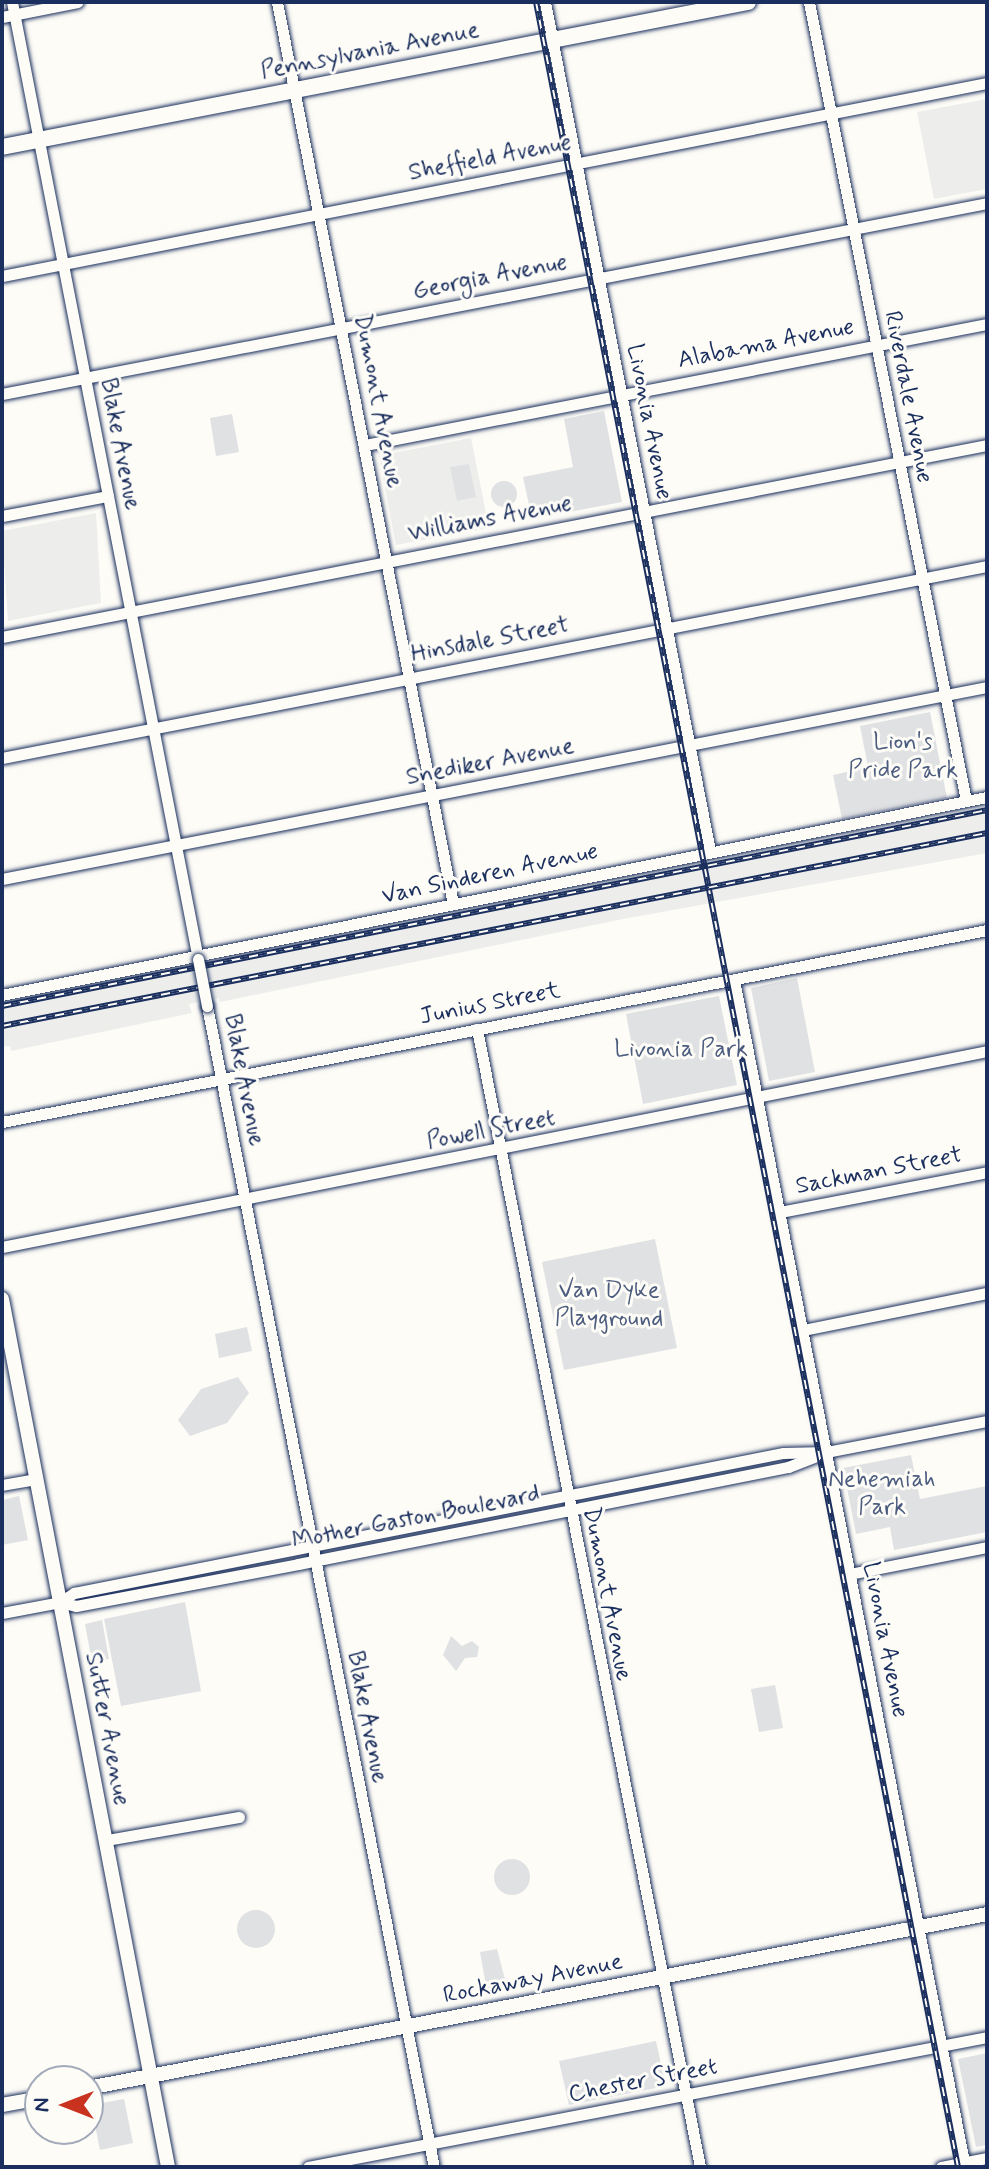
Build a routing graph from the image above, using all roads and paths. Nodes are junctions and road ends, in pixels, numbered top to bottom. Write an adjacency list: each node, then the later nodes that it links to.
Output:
1 (78, 2): 6 (street)
2 (277, 2): 9 (street, Dumont Avenue)
3 (545, 2): 7 (street, Livonia Avenue)
4 (748, 2): 7 (main road, Pennsylvania Avenue)
5 (809, 2): 10 (street, Riverdale Avenue)
6 (9, 11): 11 (street, Blake Avenue)
7 (552, 40): 9 (main road, Pennsylvania Avenue); 13 (street, Livonia Avenue)
8 (987, 83): 10 (street, Sheffield Avenue)
9 (295, 91): 11 (main road, Pennsylvania Avenue); 15 (street, Dumont Avenue)
10 (831, 115): 13 (street, Sheffield Avenue); 16 (street, Riverdale Avenue)
11 (39, 140): 12 (main road, Pennsylvania Avenue); 17 (street, Blake Avenue)
12 (2, 147)
13 (577, 164): 15 (street, Sheffield Avenue); 19 (street, Livonia Avenue)
14 (987, 203): 16 (street, Georgia Avenue)
15 (319, 214): 17 (street, Sheffield Avenue); 21 (street, Dumont Avenue)
16 (853, 229): 19 (street, Georgia Avenue); 22 (street, Riverdale Avenue)
17 (63, 264): 18 (street, Sheffield Avenue); 23 (street, Blake Avenue)
18 (2, 276)
19 (599, 279): 21 (street, Georgia Avenue); 25 (street, Livonia Avenue)
20 (987, 324): 22 (street, Alabama Avenue)
21 (341, 329): 23 (street, Georgia Avenue); 26 (street, Dumont Avenue)
22 (876, 346): 25 (street, Alabama Avenue); 28 (street, Riverdale Avenue)
23 (85, 378): 24 (street, Georgia Avenue); 29 (street, Blake Avenue)
24 (2, 394)
25 (622, 395): 26 (street, Alabama Avenue); 30 (street, Livonia Avenue)
26 (365, 445): 32 (street, Dumont Avenue)
27 (987, 445): 28 (street, Williams Avenue)
28 (898, 462): 30 (street, Williams Avenue); 34 (street, Riverdale Avenue)
29 (108, 496): 31 (street); 35 (street, Blake Avenue)
30 (644, 511): 32 (street, Williams Avenue); 36 (street, Livonia Avenue)
31 (2, 516)
32 (386, 562): 35 (street, Williams Avenue); 38 (street, Dumont Avenue)
33 (987, 566): 34 (street, Hinsdale Street)
34 (922, 579): 36 (street, Hinsdale Street); 40 (street, Riverdale Avenue)
35 (131, 612): 37 (street, Williams Avenue); 41 (street, Blake Avenue)
36 (667, 628): 38 (street, Hinsdale Street); 42 (street, Livonia Avenue)
37 (2, 637)
38 (410, 679): 41 (street, Hinsdale Street); 44 (street, Dumont Avenue)
39 (987, 687): 40 (street, Snediker Avenue)
40 (944, 696): 42 (street, Snediker Avenue); 46 (street, Riverdale Avenue)
41 (154, 729): 43 (street, Hinsdale Street); 47 (street, Blake Avenue)
42 (690, 746): 44 (street, Snediker Avenue); 48 (street, Livonia Avenue)
43 (2, 758)
44 (432, 795): 47 (street, Snediker Avenue); 50 (street, Dumont Avenue)
45 (987, 797): 46 (street, Van Sinderen Avenue)
46 (966, 801): 48 (street, Van Sinderen Avenue)
47 (176, 845): 49 (street, Snediker Avenue); 52 (street, Blake Avenue)
48 (710, 851): 50 (street, Van Sinderen Avenue)
49 (2, 879)
50 (453, 904): 52 (street, Van Sinderen Avenue)
51 (987, 930): 53 (street, Junius Street)
52 (198, 958): 54 (street, Van Sinderen Avenue); 57 (street, Blake Avenue, bridge)
53 (734, 980): 55 (street, Junius Street); 58 (street, Livonia Avenue)
54 (2, 995)
55 (477, 1029): 57 (street, Junius Street); 60 (street, Dumont Avenue)
56 (987, 1051): 58 (street, Powell Street)
57 (222, 1079): 59 (street, Junius Street); 62 (street, Blake Avenue)
58 (758, 1097): 60 (street, Powell Street); 63 (street, Livonia Avenue)
59 (2, 1122)
60 (500, 1151): 62 (street, Powell Street); 73 (street, Dumont Avenue)
61 (987, 1172): 63 (street, Sackman Street)
62 (246, 1200): 64 (street, Powell Street); 75 (street, Blake Avenue)
63 (780, 1212): 67 (street, Livonia Avenue)
64 (2, 1247)
65 (987, 1293): 67 (street)
66 (2, 1299): 68 (street, Sutter Avenue)
67 (803, 1330): 70 (street, Livonia Avenue)
68 (8, 1363): 71 (street, Sutter Avenue)
69 (987, 1421): 70 (street, Mother Gaston Boulevard)
70 (826, 1452): 73 (street, Mother Gaston Boulevard); 74 (street, Mother Gaston Boulevard); 78 (street, Livonia Avenue)
71 (36, 1479): 72 (street); 79 (street, Sutter Avenue)
72 (2, 1485)
73 (565, 1496): 74 (street, Dumont Avenue); 75 (street, Mother Gaston Boulevard)
74 (568, 1511): 77 (street, Mother Gaston Boulevard); 85 (street, Dumont Avenue)
75 (312, 1546): 77 (street, Blake Avenue); 79 (street, Mother Gaston Boulevard)
76 (987, 1547): 78 (street)
77 (315, 1561): 79 (street, Mother Gaston Boulevard); 86 (street, Blake Avenue)
78 (849, 1574): 84 (street, Livonia Avenue)
79 (60, 1602): 80 (street, Mother Gaston Boulevard); 82 (street, Sutter Avenue)
80 (2, 1613)
81 (239, 1817): 82 (street)
82 (107, 1840): 89 (street, Sutter Avenue)
83 (987, 1914): 84 (street, Rockaway Avenue)
84 (918, 1927): 85 (street, Rockaway Avenue); 88 (street, Livonia Avenue)
85 (661, 1976): 86 (street, Rockaway Avenue); 91 (street, Dumont Avenue)
86 (406, 2026): 89 (street, Rockaway Avenue); 94 (street, Blake Avenue)
87 (987, 2037): 88 (street, Chester Street)
88 (942, 2046): 91 (street, Chester Street); 96 (street, Livonia Avenue)
89 (150, 2076): 90 (street, Rockaway Avenue); 97 (street, Sutter Avenue)
90 (104, 2085)
91 (686, 2095): 94 (street, Chester Street); 100 (street, Dumont Avenue)
92 (24, 2101): 93 (street)
93 (2, 2105)
94 (429, 2143): 98 (street, Chester Street); 99 (street, Blake Avenue)
95 (987, 2158): 96 (street)
96 (965, 2165): 101 (street)
97 (168, 2167)
98 (308, 2167)
99 (434, 2167)
100 (700, 2167)
101 (941, 2167)

